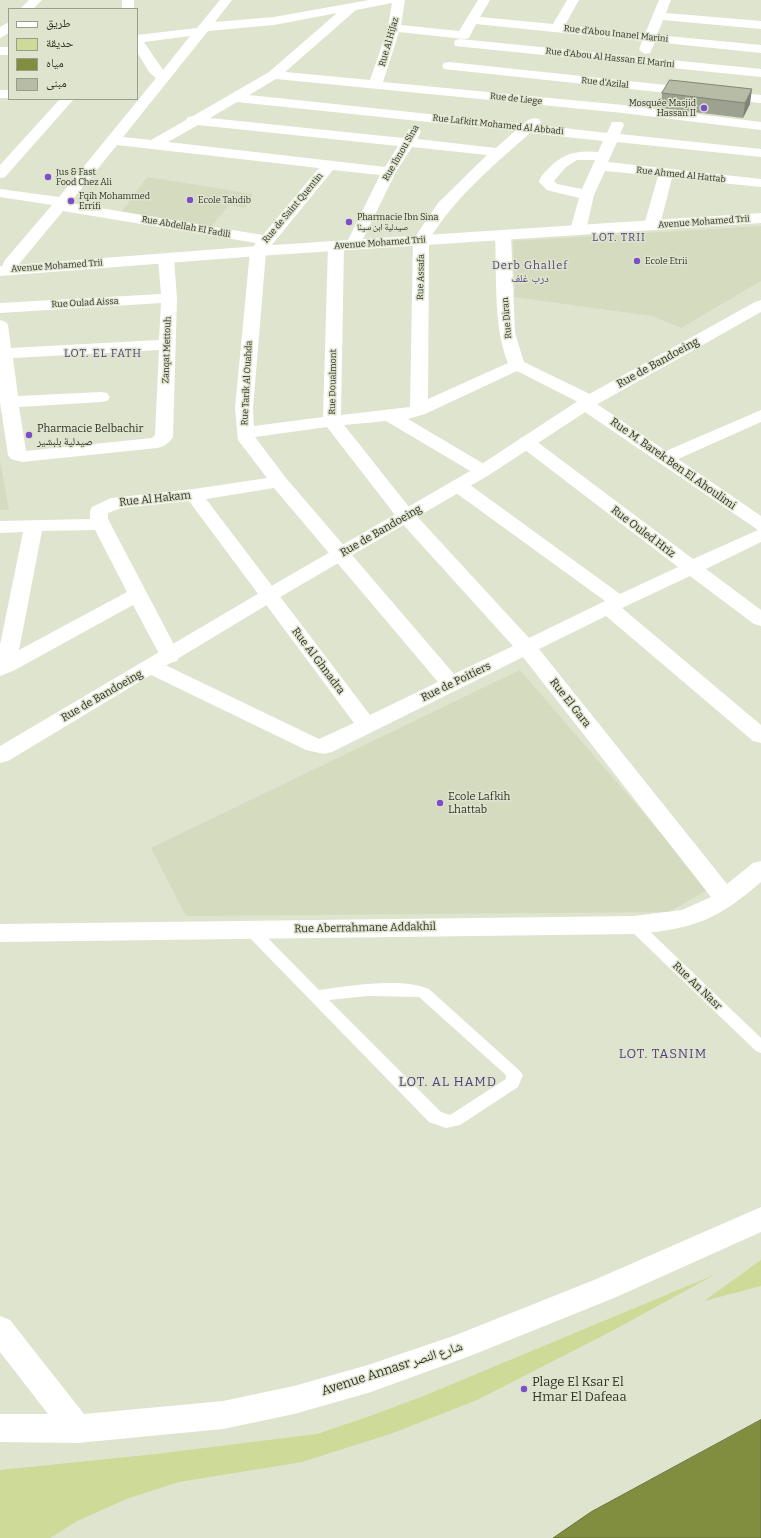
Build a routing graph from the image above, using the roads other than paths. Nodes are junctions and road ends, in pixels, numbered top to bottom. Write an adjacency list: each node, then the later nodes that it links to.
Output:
1 (36, 0): 9 (street)
2 (226, 0): 16 (street)
3 (389, 0): 8 (street)
4 (400, 0): 14 (street, Rue Al HiJaz)
5 (484, 0): 11 (street, Rue Ibnou Sina)
6 (573, 0): 15 (street)
7 (665, 0): 10 (street)
8 (353, 6): 16 (street); 26 (street)
9 (27, 8)
10 (659, 16): 12 (street); 18 (street)
11 (472, 20): 15 (street, Rue d'Abou Inanel Marini); 19 (street, Rue Ibnou Sina)
12 (761, 25)
13 (8, 27): 17 (street)
14 (394, 28): 19 (street, Rue d'Abou Al Hassan El Marini); 28 (street, Rue Al HiJaz)
15 (557, 28): 18 (street, Rue d'Abou Inanel Marini)
16 (203, 29): 20 (street); 27 (street)
17 (0, 34)
18 (651, 38): 22 (street, Rue d'Abou Inanel Marini); 23 (street)
19 (462, 39): 23 (street, Rue d'Abou Al Hassan El Marini); 24 (street, Rue Ibnou Sina)
20 (138, 40)
21 (138, 42): 27 (street)
22 (761, 49)
23 (640, 61): 25 (street, Rue d'Abou Al Hassan El Marini); 29 (street)
24 (449, 66): 29 (street, Rue d'Azilal); 31 (street, Rue Ibnou Sina)
25 (761, 72)
26 (274, 75): 28 (street, Rue de Liege); 32 (street)
27 (154, 76): 30 (street); 42 (street)
28 (376, 84): 31 (street, Rue de Liege)
29 (631, 86): 33 (street, Rue d'Azilal); 36 (street)
30 (138, 87)
31 (436, 90): 35 (street, Rue de Liege); 37 (street, Rue Ibnou Sina)
32 (236, 98): 37 (street, Rue Lafkitt Mohamed Al Abbadi); 38 (street)
33 (761, 99)
34 (66, 100): 51 (street)
35 (554, 103): 36 (street, Rue de Liege); 40 (street, Rue Assafa)
36 (622, 109): 39 (street, Rue de Liege); 41 (street)
37 (422, 117): 40 (street, Rue Lafkitt Mohamed Al Abbadi); 43 (street, Rue Ibnou Sina)
38 (193, 120): 43 (street); 44 (street)
39 (760, 121): 46 (street)
40 (527, 127): 41 (street, Rue Lafkitt Mohamed Al Abbadi); 45 (street, Rue Assafa)
41 (612, 138): 46 (street, Rue Lafkitt Mohamed Al Abbadi); 47 (street)
42 (112, 140): 44 (street); 55 (street)
43 (408, 142): 45 (street); 49 (street, Rue Ibnou Sina)
44 (153, 144): 48 (street)
45 (498, 152): 60 (street, Rue Assafa)
46 (755, 152)
47 (602, 161): 50 (street, Rue Ahmed Al Hattab); 54 (street); 54 (street, Rue Ahmed Al Hattab)
48 (330, 165): 49 (street); 62 (street, Rue de Saint Quentin)
49 (389, 172): 61 (street, Rue Ibnou Sina)
50 (666, 173): 52 (street, Rue Ahmed Al Hattab); 57 (street)
51 (0, 174)
52 (761, 183)
53 (0, 193): 55 (street, Rue Abdellah El Fadili)
54 (587, 196): 58 (street)
55 (62, 204): 62 (street, Rue Abdellah El Fadili); 65 (street)
56 (761, 218): 57 (street, Avenue Mohamed Trii)
57 (652, 225): 58 (street, Avenue Mohamed Trii)
58 (578, 230): 59 (street, Avenue Mohamed Trii)
59 (503, 236): 60 (street, Avenue Mohamed Trii); 72 (street, Rue Diran)
60 (421, 240): 61 (street, Avenue Mohamed Trii); 76 (street, Rue Assafa)
61 (354, 244): 63 (street, Avenue Mohamed Trii)
62 (261, 246): 63 (street, Avenue Mohamed Trii); 64 (street, Avenue Mohamed Trii); 80 (street, Rue Tarik Al Ouahda)
63 (336, 246): 79 (street, Rue Doualmont)
64 (166, 259): 65 (street, Avenue Mohamed Trii); 66 (street, Zanqat Mettouh)
65 (3, 270)
66 (169, 298): 68 (street, Rue Oulad Aissa); 70 (street, Zanqat Mettouh)
67 (761, 305): 75 (street, Rue de Bandoeing)
68 (0, 308)
69 (0, 325): 71 (street)
70 (168, 344): 71 (street); 74 (street, Zanqat Mettouh)
71 (3, 354): 74 (street)
72 (517, 365): 75 (street); 76 (street)
73 (101, 397): 74 (street)
74 (9, 402)
75 (588, 402): 81 (street, Rue de Bandoeing); 82 (street, Rue M. Barek Ben El Ahoulimi)
76 (419, 410): 78 (street)
77 (761, 415): 82 (street)
78 (391, 416): 79 (street); 83 (street)
79 (332, 421): 80 (street); 87 (street, Rue Doualmont)
80 (245, 433): 84 (street, Rue Tarik Al Ouahda)
81 (526, 442): 83 (street, Rue de Bandoeing); 94 (street, Rue Ouled Hriz)
82 (666, 458): 89 (street, Rue M. Barek Ben El Ahoulimi)
83 (483, 471): 85 (street, Rue de Bandoeing)
84 (278, 482): 86 (street, Rue Al Hakam); 93 (street, Rue Tarik Al Ouahda)
85 (459, 486): 87 (street, Rue de Bandoeing); 97 (street)
86 (194, 495): 88 (street, Rue Al Hakam); 96 (street, Rue Al Ghnadra)
87 (406, 516): 93 (street, Rue de Bandoeing); 99 (street, Rue El Gara)
88 (101, 524): 90 (street); 95 (street)
89 (761, 525)
90 (34, 526): 91 (street); 101 (street)
91 (0, 527)
92 (761, 535): 94 (street, Rue de Poitiers)
93 (340, 554): 96 (street, Rue de Bandoeing); 103 (street, Rue Tarik Al Ouahda)
94 (690, 568): 97 (street, Rue de Poitiers); 98 (street, Rue Ouled Hriz)
95 (138, 594): 100 (street); 101 (street)
96 (268, 596): 100 (street, Rue de Bandoeing); 104 (street, Rue Al Ghnadra)
97 (613, 605): 99 (street, Rue de Poitiers); 105 (street)
98 (761, 620)
99 (526, 647): 103 (street, Rue de Poitiers); 108 (street, Rue El Gara)
100 (170, 656): 102 (street, Rue de Bandoeing)
101 (3, 667)
102 (152, 667): 104 (street, Rue de Poitiers); 106 (street, Rue de Bandoeing)
103 (451, 684): 104 (street, Rue de Poitiers)
104 (367, 726)
105 (761, 736)
106 (0, 756)
107 (761, 869): 108 (street, Rue Aberrahmane Addakhil)
108 (725, 898): 109 (street, Rue Aberrahmane Addakhil)
109 (634, 925): 110 (street, Rue Aberrahmane Addakhil); 113 (lane, Rue An Nasr)
110 (250, 929): 111 (street, Rue Aberrahmane Addakhil); 112 (lane)
111 (0, 932)
112 (316, 996): 112 (lane)
113 (761, 1047)
114 (761, 1219): 117 (street, Avenue Annasr شارع النصر)
115 (0, 1329): 117 (street)
116 (0, 1428): 117 (street, Avenue Annasr شارع النصر)
117 (77, 1429)

